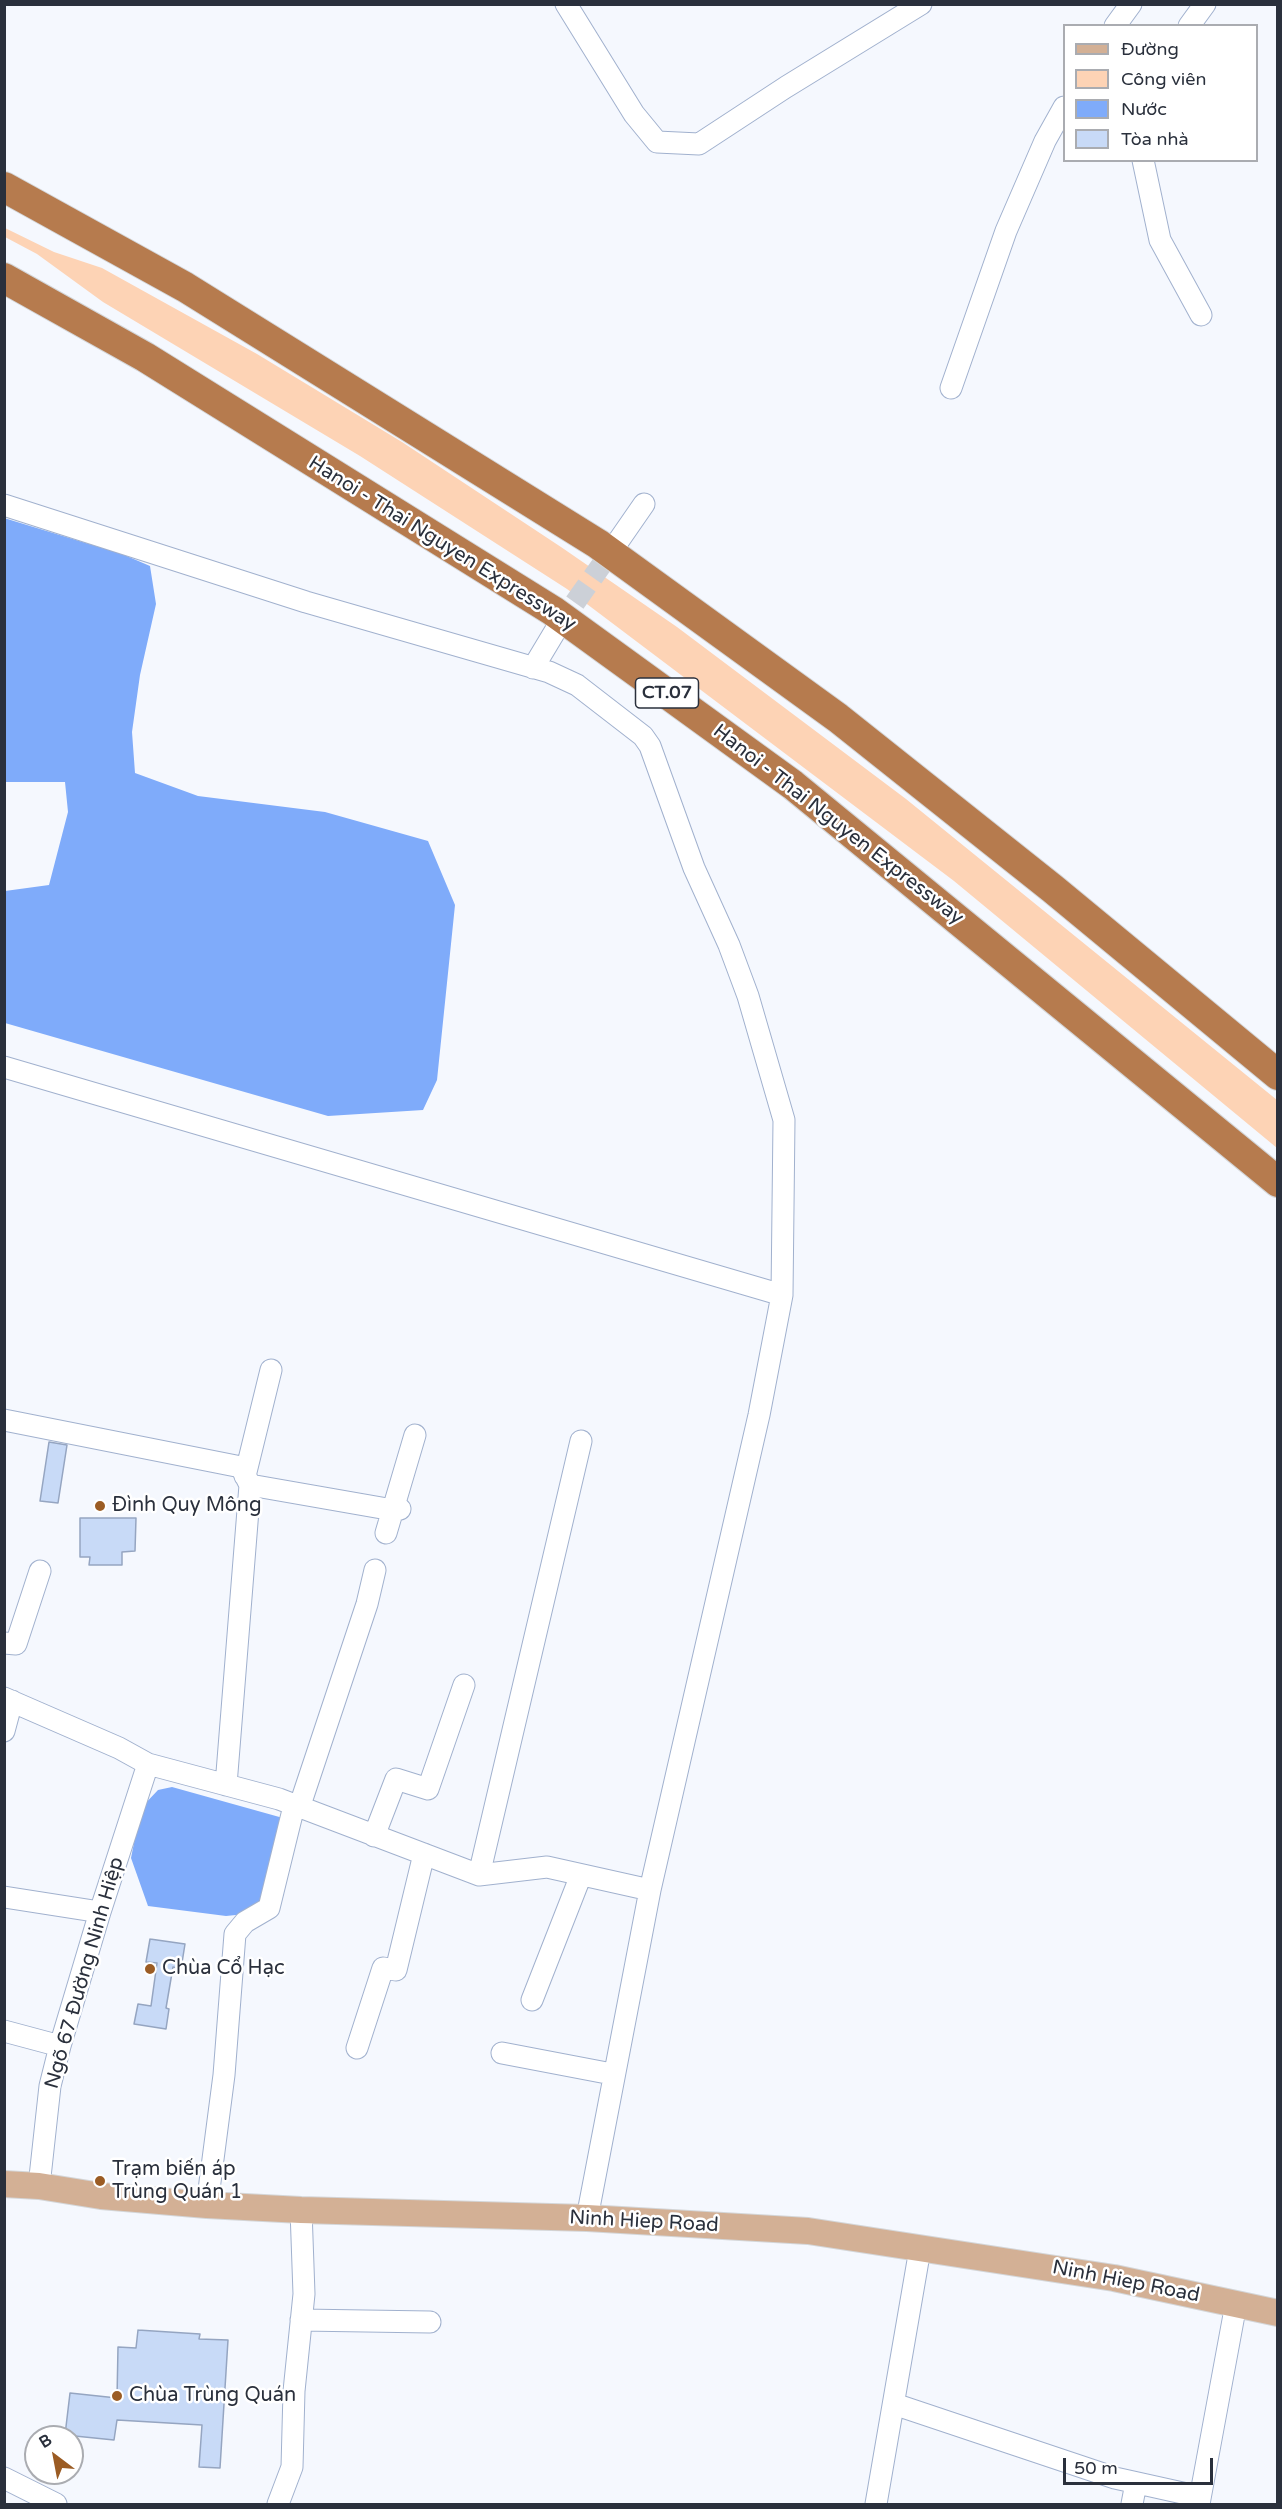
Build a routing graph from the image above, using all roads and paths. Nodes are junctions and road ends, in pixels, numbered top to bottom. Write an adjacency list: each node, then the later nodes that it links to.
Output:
1 (566, 4): 2 (street)
2 (921, 4)
3 (1131, 4): 5 (street)
4 (1205, 4): 6 (street)
5 (1116, 24)
6 (1190, 24)
7 (1063, 110): 12 (street)
8 (1143, 162): 11 (street)
9 (4, 187): 19 (highway)
10 (4, 278): 20 (highway, Hanoi - Thai Nguyen Expressway / CT.07)
11 (1201, 315)
12 (951, 388)
13 (644, 504): 15 (street)
14 (4, 505): 17 (street)
15 (617, 543)
16 (557, 628): 17 (street)
17 (532, 668): 21 (street)
18 (4, 1067): 21 (street)
19 (1278, 1076)
20 (1278, 1182)
21 (782, 1295): 42 (street)
22 (271, 1370): 26 (street)
23 (4, 1420): 26 (street)
24 (416, 1436): 27 (street)
25 (581, 1442): 40 (street)
26 (248, 1481): 27 (street); 36 (street)
27 (396, 1510): 28 (street)
28 (386, 1533)
29 (375, 1570): 37 (street)
30 (40, 1571): 31 (street)
31 (4, 1642)
32 (464, 1685): 38 (street)
33 (8, 1700): 34 (street); 35 (street)
34 (4, 1731)
35 (148, 1764): 36 (street); 44 (street, Ngõ 67 Đường Ninh Hiệp)
36 (226, 1785): 37 (street)
37 (297, 1807): 38 (street); 53 (street)
38 (374, 1836): 39 (street)
39 (424, 1854): 40 (street); 48 (street)
40 (479, 1875): 41 (street)
41 (581, 1875): 42 (street); 45 (street)
42 (650, 1890): 50 (street)
43 (4, 1897): 44 (street)
44 (100, 1912): 47 (street, Ngõ 67 Đường Ninh Hiệp)
45 (532, 2001)
46 (4, 2031): 47 (street)
47 (60, 2046): 52 (street, Ngõ 67 Đường Ninh Hiệp)
48 (357, 2048)
49 (502, 2053): 50 (street)
50 (612, 2074): 55 (street)
51 (4, 2184): 52 (main road, Ninh Hiep Road)
52 (39, 2186): 53 (main road, Ninh Hiep Road)
53 (207, 2205): 54 (main road, Ninh Hiep Road)
54 (301, 2210): 55 (main road, Ninh Hiep Road); 59 (street)
55 (587, 2218): 56 (main road, Ninh Hiep Road)
56 (920, 2249): 57 (main road, Ninh Hiep Road); 61 (street)
57 (1236, 2304): 58 (main road, Ninh Hiep Road); 64 (street)
58 (1278, 2313)
59 (301, 2320): 60 (street); 66 (street)
60 (430, 2322)
61 (894, 2404): 63 (street); 67 (street)
62 (4, 2478): 65 (street)
63 (1136, 2483): 64 (street); 68 (street)
64 (1200, 2499)
65 (56, 2505)
66 (278, 2505)
67 (876, 2505)
68 (1132, 2505)

